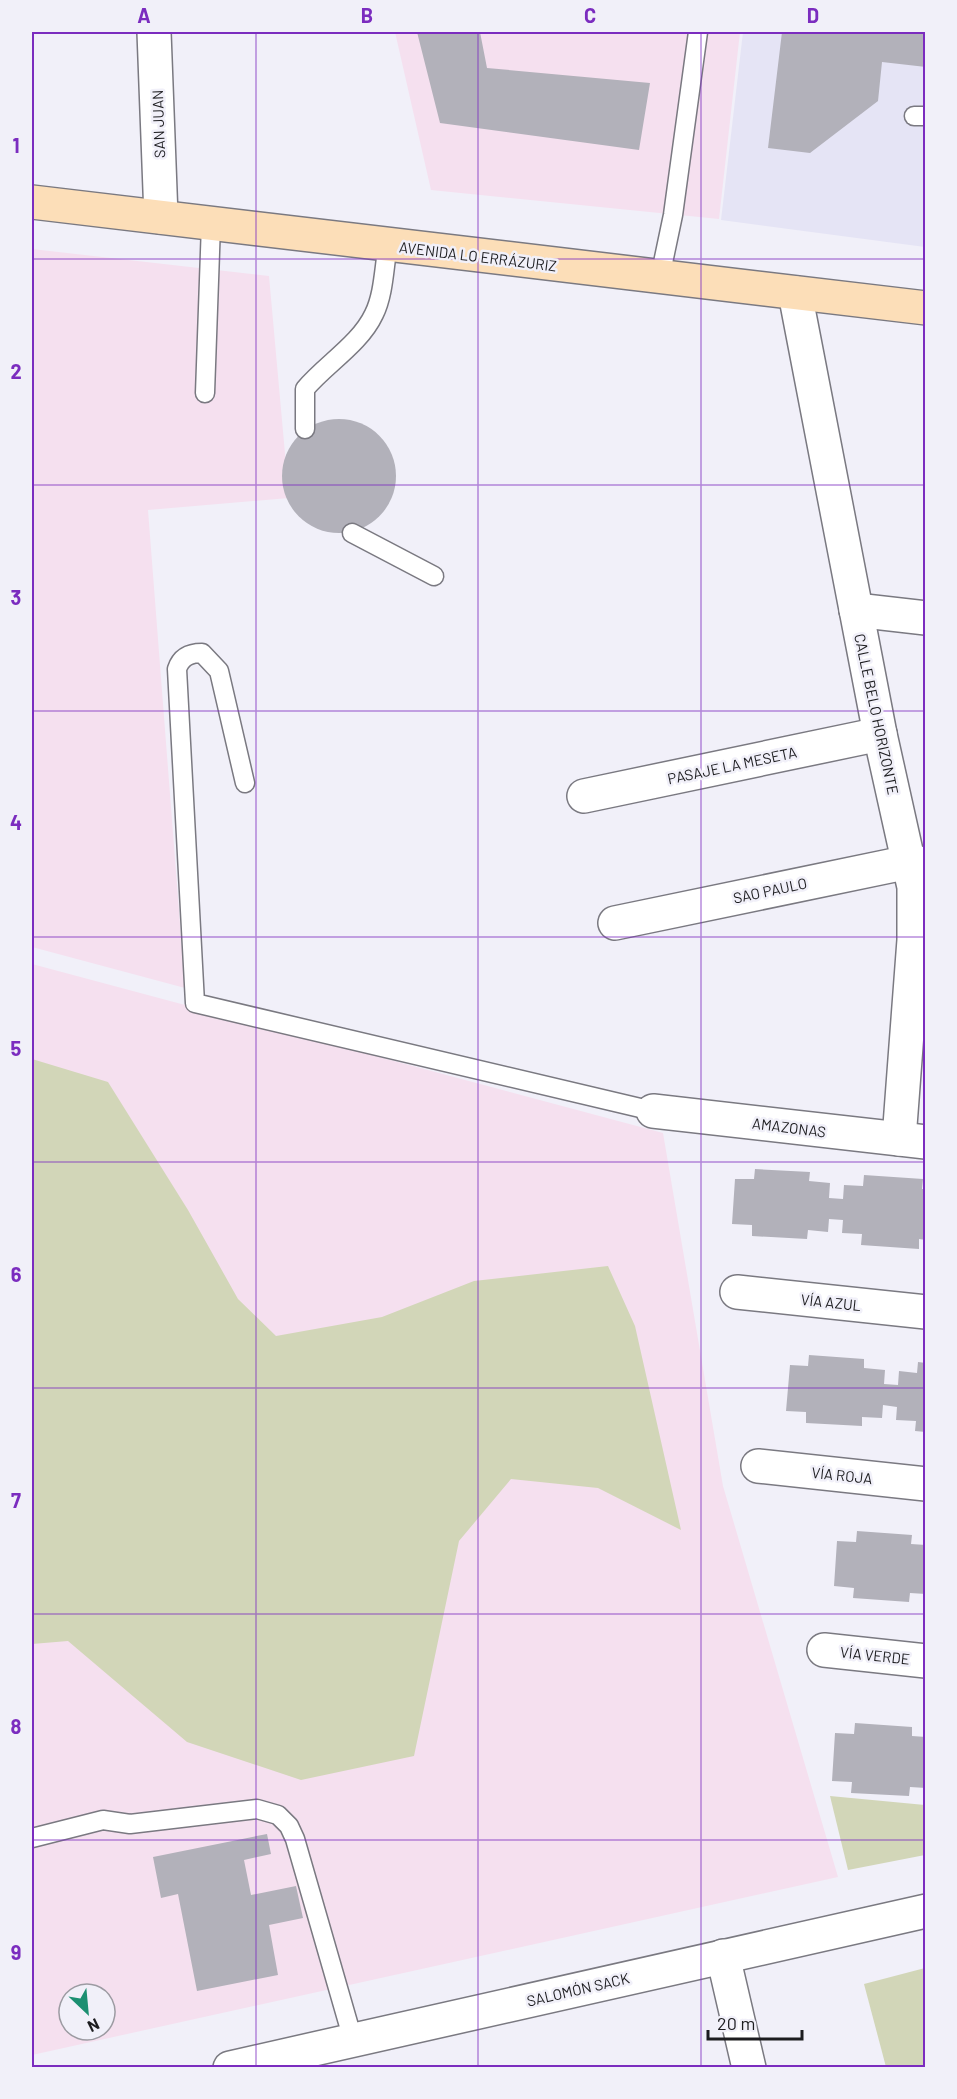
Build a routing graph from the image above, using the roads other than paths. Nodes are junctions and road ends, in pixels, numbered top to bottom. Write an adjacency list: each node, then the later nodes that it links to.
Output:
1 (154, 32): 4 (street, SAN JUAN)
2 (698, 32): 7 (lane)
3 (32, 202): 4 (main road, AVENIDA LO ERRÁZURIZ)
4 (160, 218): 5 (main road, AVENIDA LO ERRÁZURIZ)
5 (211, 224): 6 (main road, AVENIDA LO ERRÁZURIZ); 10 (lane)
6 (388, 245): 7 (main road, AVENIDA LO ERRÁZURIZ); 11 (lane)
7 (660, 277): 8 (main road, AVENIDA LO ERRÁZURIZ)
8 (795, 293): 9 (main road, AVENIDA LO ERRÁZURIZ); 14 (street, CALLE BELO HORIZONTE)
9 (926, 309)
10 (205, 393)
11 (305, 429)
12 (352, 533): 13 (lane)
13 (434, 576)
14 (856, 610): 15 (street); 16 (street, CALLE BELO HORIZONTE)
15 (926, 618)
16 (880, 734): 18 (street, PASAJE LA MESETA); 19 (street, CALLE BELO HORIZONTE)
17 (245, 783): 21 (lane)
18 (584, 796)
19 (917, 863): 20 (street, SAO PAULO); 22 (street, CALLE BELO HORIZONTE)
20 (615, 922)
21 (653, 1111): 22 (street, AMAZONAS)
22 (912, 1141)
23 (737, 1292): 24 (street, VÍA AZUL)
24 (926, 1312)
25 (758, 1466): 26 (street, VÍA ROJA)
26 (926, 1484)
27 (824, 1650): 28 (street, VÍA VERDE)
28 (926, 1661)
29 (32, 1838): 32 (lane)
30 (926, 1911): 31 (street, SALOMÓN SACK)
31 (723, 1956): 32 (street, SALOMÓN SACK); 34 (street)
32 (353, 2040): 33 (street, SALOMÓN SACK)
33 (230, 2067)
34 (749, 2067)

